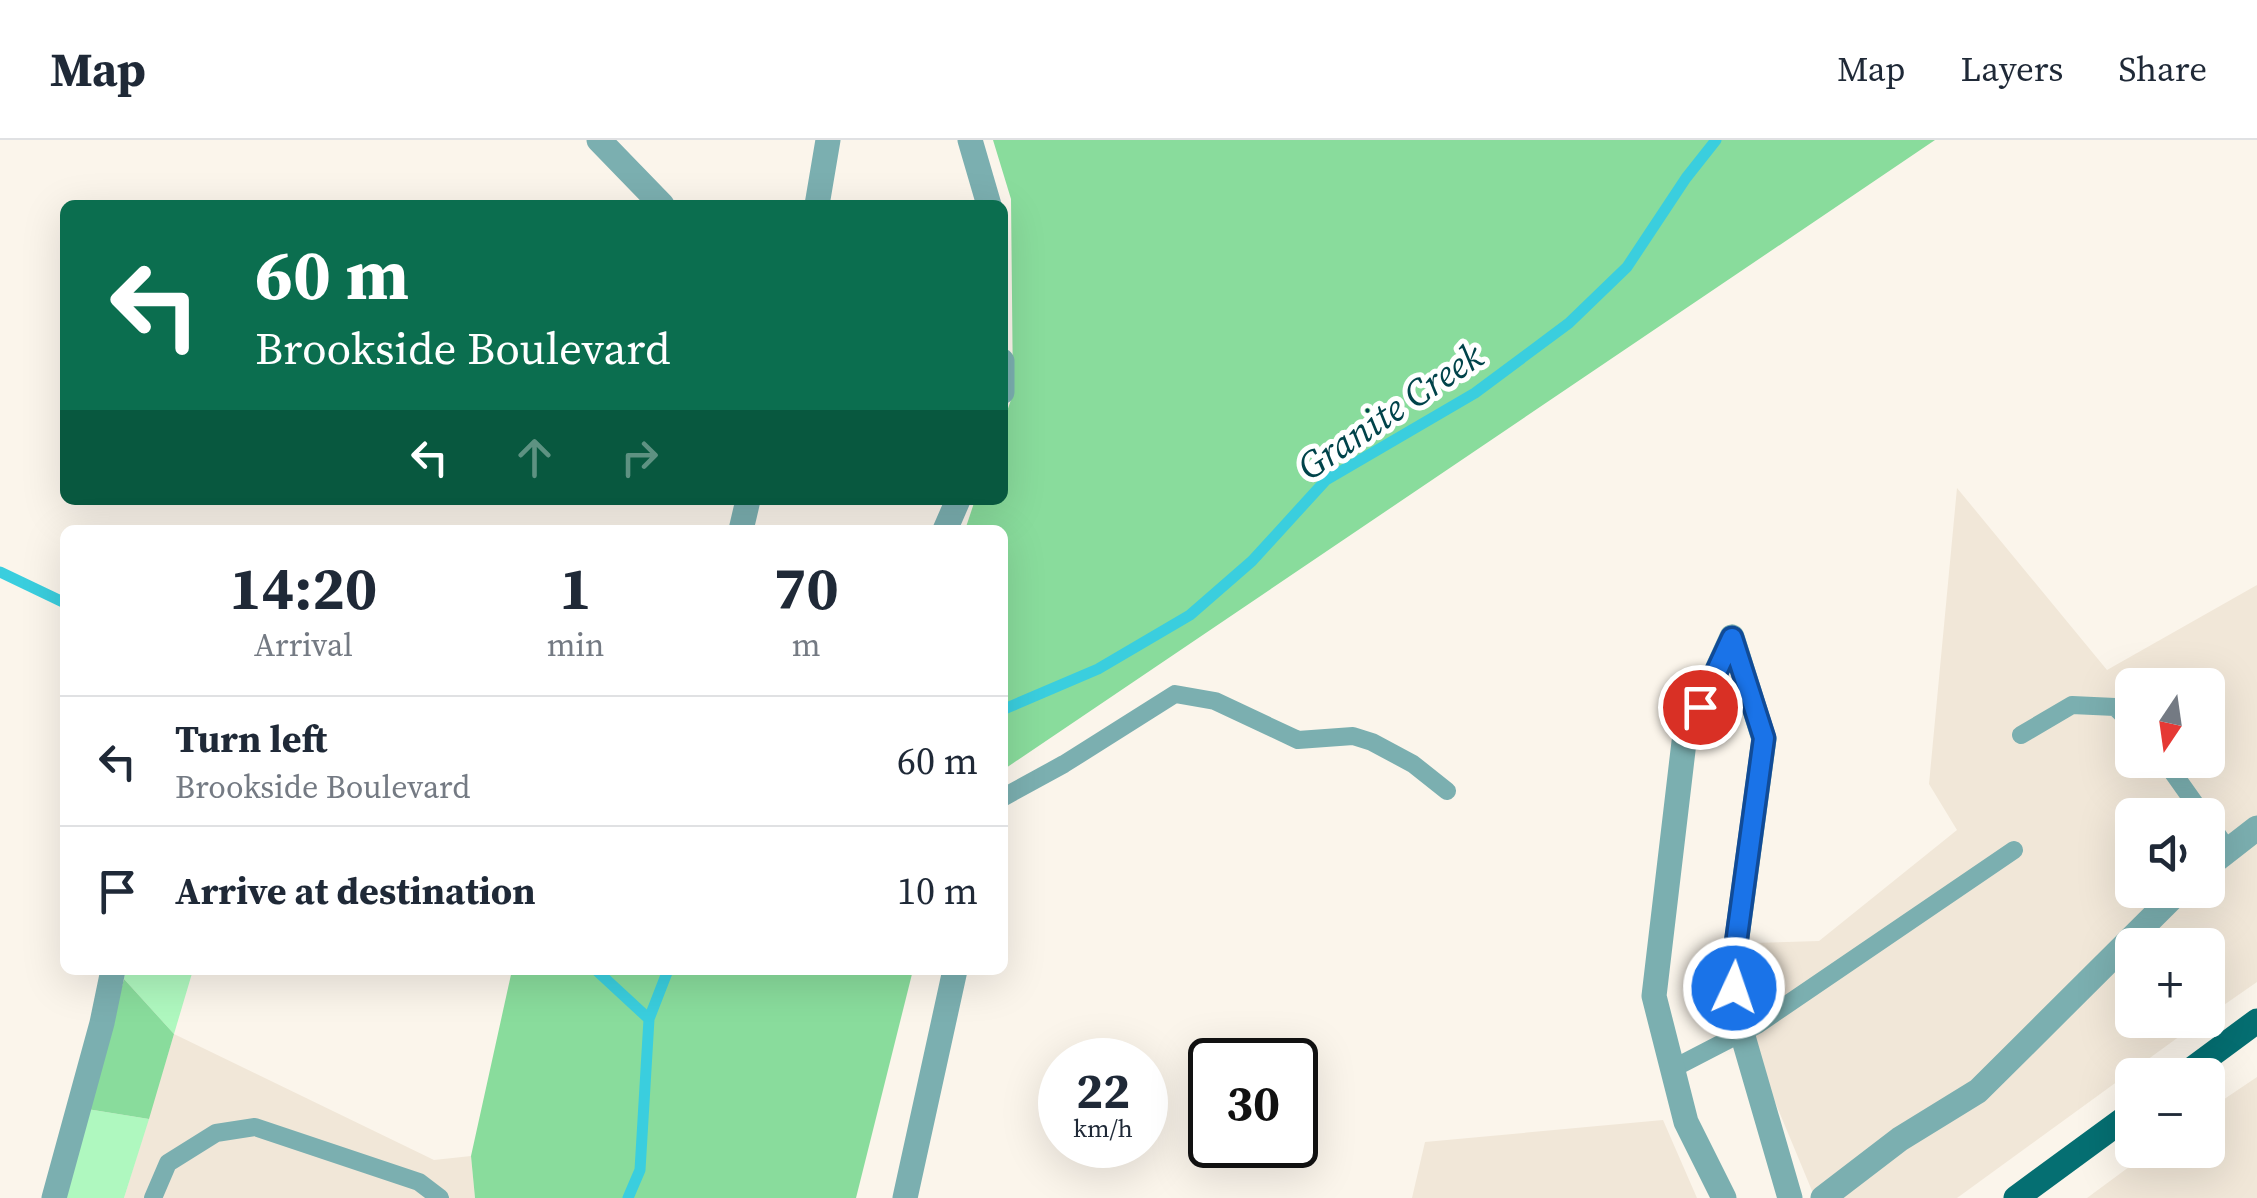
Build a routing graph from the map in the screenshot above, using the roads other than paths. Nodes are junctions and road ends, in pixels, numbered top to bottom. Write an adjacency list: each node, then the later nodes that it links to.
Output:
1 (599, 140): 4 (street)
2 (828, 140): 5 (street)
3 (970, 140): 6 (street)
4 (657, 200)
5 (817, 200)
6 (988, 200)
7 (2115, 707): 8 (lane)
8 (2021, 735)
9 (1447, 791): 10 (lane)
10 (1008, 795)
11 (2257, 828): 13 (street)
12 (2014, 850): 18 (lane)
13 (2225, 853)
14 (2162, 908): 28 (street)
15 (112, 975): 22 (street)
16 (954, 975): 25 (street)
17 (2257, 1022): 19 (main road)
18 (1741, 1033): 20 (lane); 20 (street); 27 (street)
19 (2207, 1058)
20 (1672, 1069): 26 (street)
21 (2115, 1125): 29 (main road)
22 (54, 1198)
23 (153, 1198): 24 (lane)
24 (440, 1198)
25 (905, 1198)
26 (1724, 1198)
27 (1790, 1198)
28 (1824, 1198)
29 (2016, 1198)

